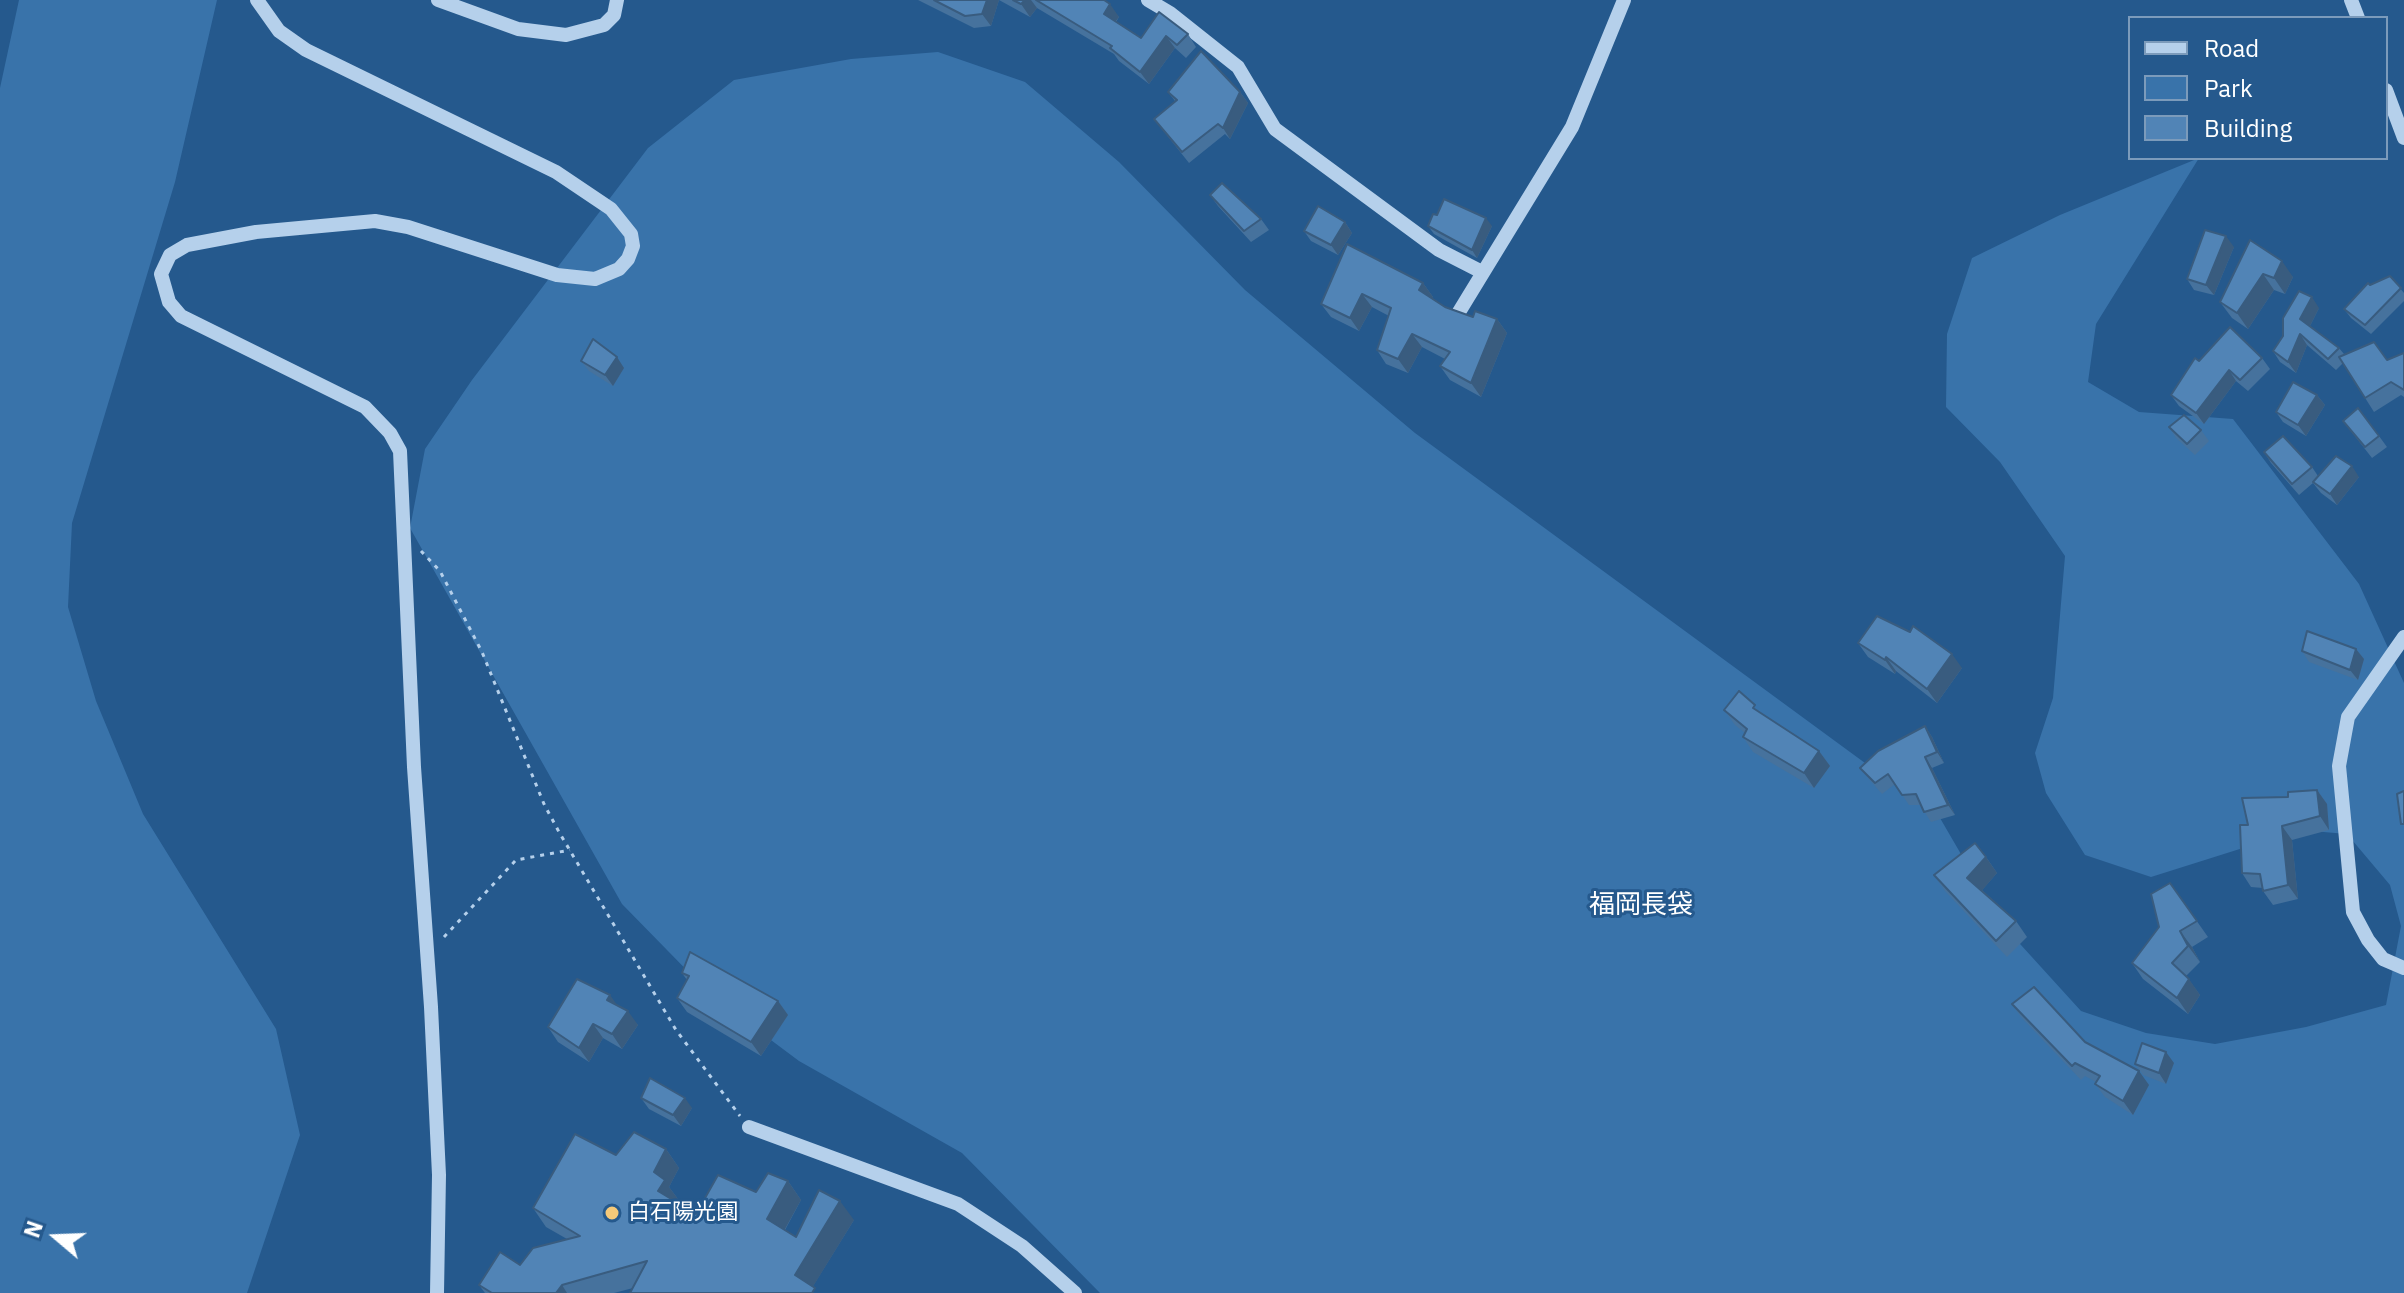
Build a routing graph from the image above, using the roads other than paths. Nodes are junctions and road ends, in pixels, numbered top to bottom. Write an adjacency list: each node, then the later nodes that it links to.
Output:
1 (257, 0): 13 (street)
2 (438, 0): 3 (street)
3 (617, 0)
4 (1148, 0): 8 (street)
5 (1624, 0): 8 (street)
6 (2388, 95): 7 (street)
7 (2404, 138)
8 (1482, 272): 9 (street)
9 (1459, 312)
10 (2404, 637): 11 (street)
11 (2404, 968)
12 (749, 1127): 14 (street)
13 (437, 1293)
14 (1075, 1293)

